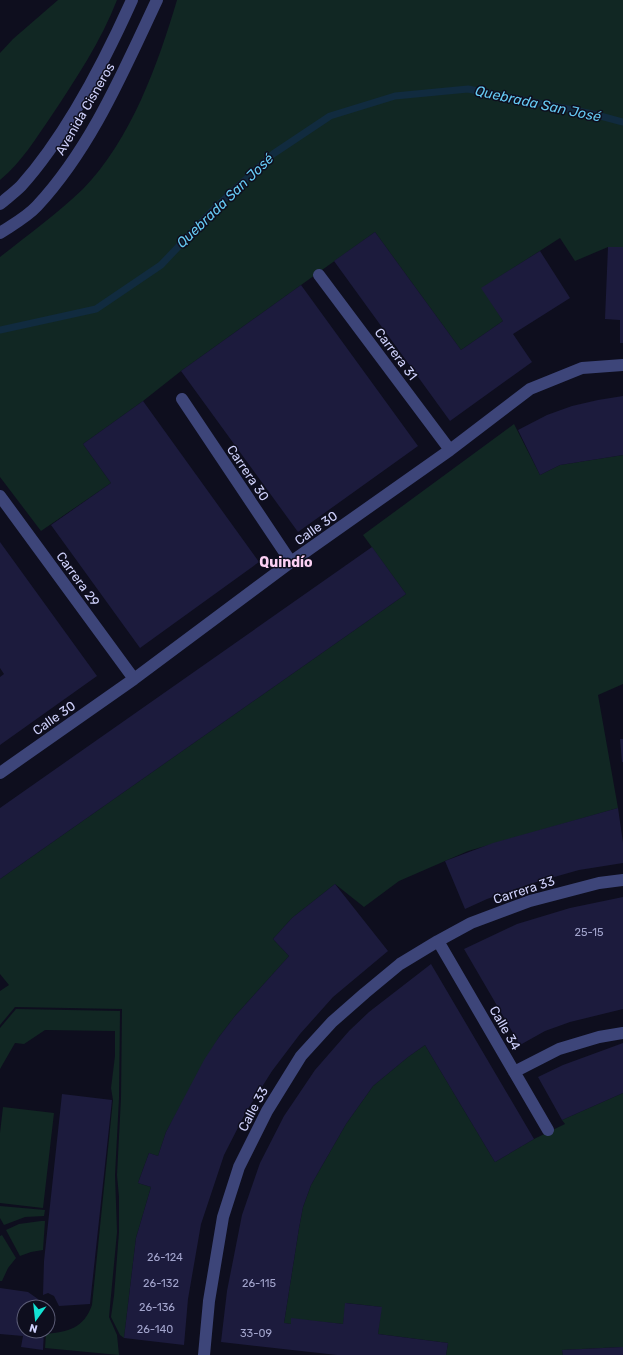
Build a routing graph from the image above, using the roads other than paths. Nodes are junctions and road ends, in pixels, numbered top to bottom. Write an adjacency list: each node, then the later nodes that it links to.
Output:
1 (132, 0): 3 (street, Avenida Cisneros)
2 (157, 0): 4 (street, Avenida Cisneros)
3 (0, 204)
4 (0, 233)
5 (319, 275): 8 (street, Carrera 31)
6 (623, 365): 8 (street, Calle 30)
7 (182, 399): 10 (street, Carrera 30)
8 (450, 450): 10 (street, Calle 30)
9 (0, 496): 11 (street, Carrera 29)
10 (291, 562): 11 (street, Calle 30)
11 (134, 679): 12 (street, Calle 30)
12 (0, 773)
13 (623, 880): 14 (street, Carrera 33)
14 (438, 941): 16 (street, Calle 34); 18 (street, Calle 33)
15 (623, 1033): 16 (street)
16 (514, 1072): 17 (street, Calle 34)
17 (548, 1130)
18 (204, 1355)

